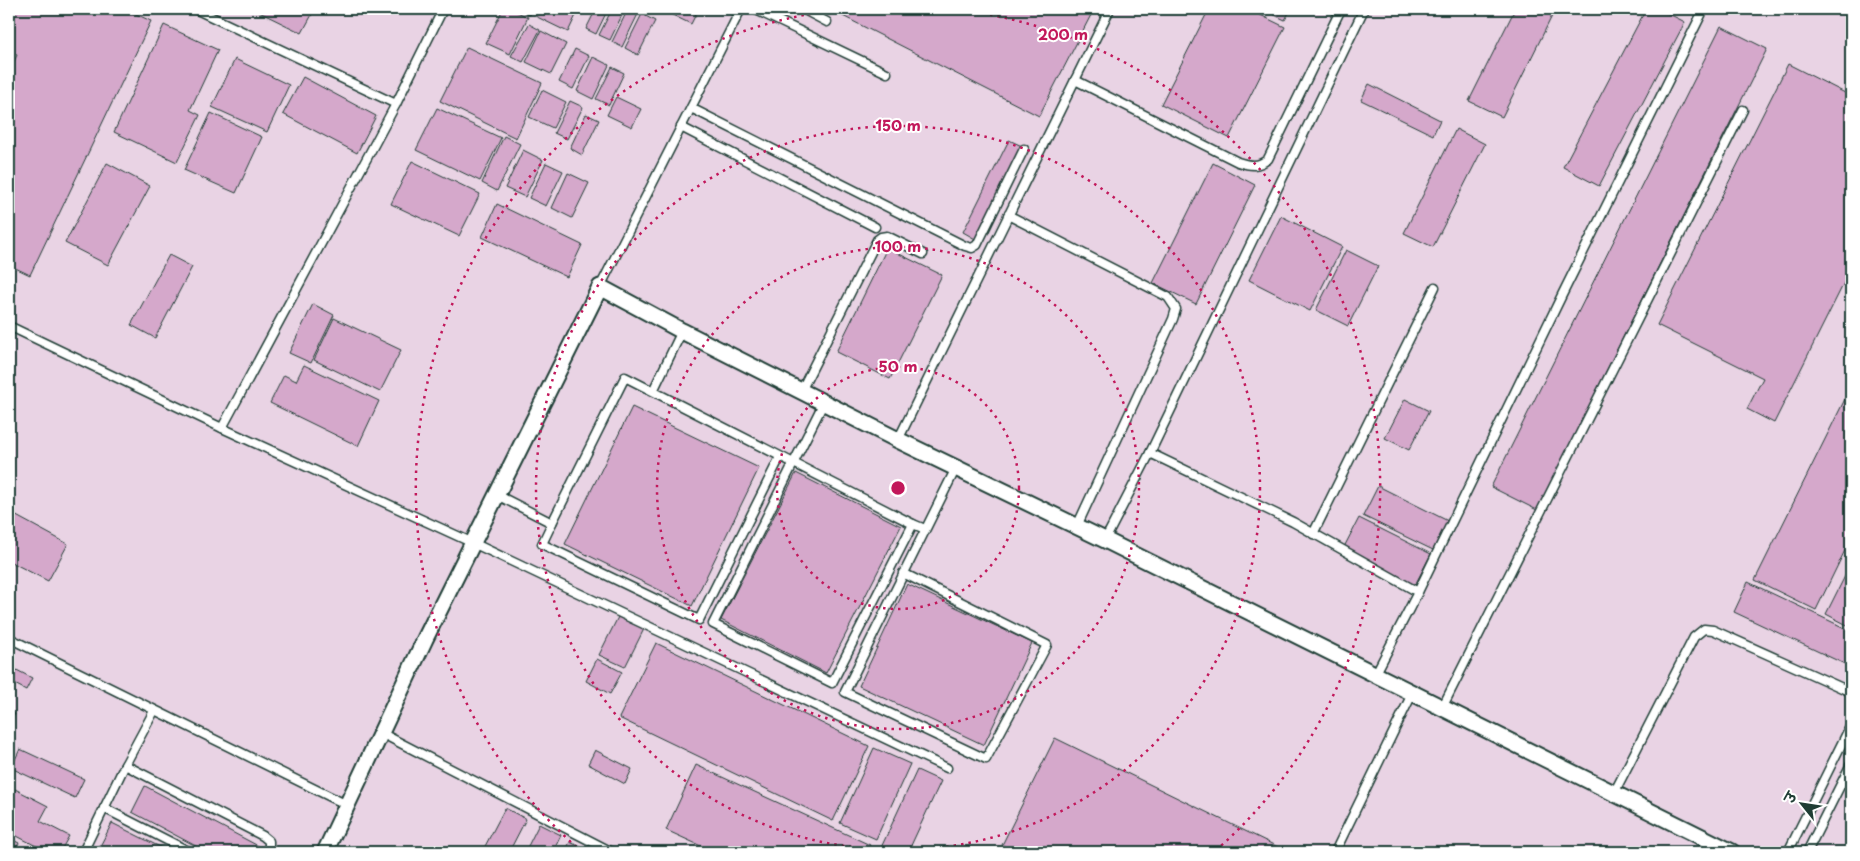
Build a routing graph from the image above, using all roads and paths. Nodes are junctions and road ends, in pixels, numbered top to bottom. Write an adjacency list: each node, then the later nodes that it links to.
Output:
1 (195, 9): 13 (lane)
2 (444, 9): 13 (lane)
3 (741, 9): 14 (lane)
4 (754, 9): 11 (lane)
5 (806, 9): 10 (lane)
6 (1110, 9): 12 (lane)
7 (1341, 9): 12 (lane)
8 (1364, 9): 30 (lane)
9 (1704, 9): 43 (lane)
10 (827, 22)
11 (887, 73)
12 (1075, 80): 18 (lane)
13 (396, 104): 28 (lane)
14 (690, 108): 16 (lane); 17 (lane)
15 (1743, 110): 48 (lane)
16 (681, 126): 19 (lane); 21 (lane)
17 (1024, 149)
18 (1008, 215): 29 (lane); 37 (lane)
19 (875, 227)
20 (924, 254): 26 (lane)
21 (600, 287): 24 (street); 34 (street)
22 (1435, 287): 39 (lane)
23 (9, 326): 28 (lane)
24 (682, 331): 25 (lane); 26 (street)
25 (653, 391): 31 (lane); 35 (lane)
26 (801, 391): 27 (street)
27 (824, 402): 29 (street); 32 (lane)
28 (222, 428): 41 (lane)
29 (898, 440): 33 (street)
30 (1150, 453): 39 (lane); 40 (lane)
31 (780, 457): 32 (lane); 35 (lane)
32 (793, 464): 36 (lane); 36 (lane)
33 (956, 468): 37 (street); 38 (lane)
34 (497, 495): 35 (lane); 41 (street)
35 (552, 523)
36 (913, 524): 38 (lane)
37 (1077, 526): 40 (street)
38 (925, 529): 42 (lane)
39 (1312, 534): 43 (lane)
40 (1105, 540): 45 (street)
41 (473, 543): 51 (street); 54 (lane)
42 (903, 573): 42 (lane)
43 (1418, 592): 45 (lane)
44 (9, 638): 49 (lane)
45 (1375, 675): 47 (street)
46 (1851, 692): 55 (lane)
47 (1412, 694): 48 (street); 63 (lane)
48 (1442, 708): 55 (street)
49 (154, 710): 53 (lane); 56 (lane)
50 (1851, 726): 65 (lane)
51 (380, 733): 56 (street); 62 (lane)
52 (1851, 764): 66 (lane)
53 (125, 765): 57 (lane); 60 (lane)
54 (947, 768)
55 (1614, 793): 64 (street)
56 (347, 805): 61 (street)
57 (104, 808): 58 (lane); 59 (lane)
58 (83, 852)
59 (190, 852)
60 (266, 852)
61 (324, 852)
62 (612, 852)
63 (1335, 852)
64 (1732, 852)
65 (1788, 852)
66 (1807, 852)

